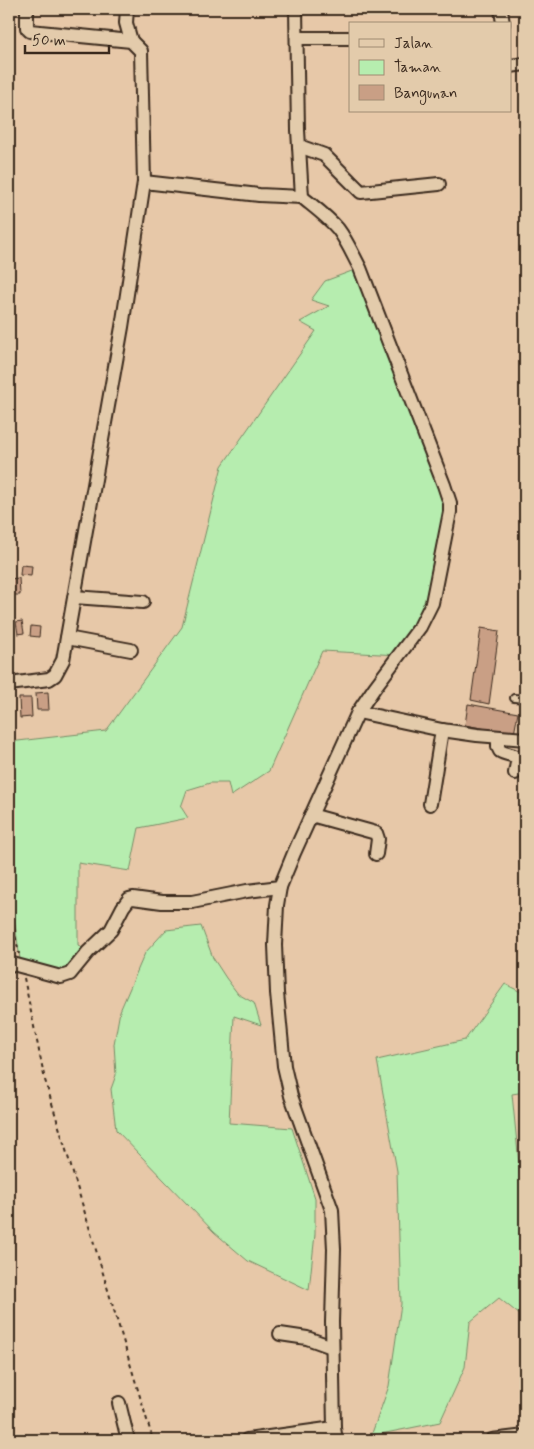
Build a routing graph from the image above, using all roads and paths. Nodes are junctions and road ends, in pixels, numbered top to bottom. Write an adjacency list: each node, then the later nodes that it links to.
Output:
1 (27, 9): 8 (street)
2 (127, 9): 8 (street)
3 (296, 9): 6 (street)
4 (501, 9): 5 (street)
5 (503, 22)
6 (297, 38): 7 (street); 11 (street)
7 (349, 38)
8 (131, 41): 12 (street)
9 (525, 64): 10 (street)
10 (512, 66)
11 (299, 146): 13 (street); 14 (street)
12 (144, 182): 14 (street); 15 (street)
13 (439, 184)
14 (302, 197): 22 (street)
15 (74, 597): 16 (street); 17 (street)
16 (143, 602)
17 (67, 638): 18 (street); 19 (street)
18 (130, 650)
19 (9, 684)
20 (514, 698): 21 (lane)
21 (525, 699)
22 (358, 712): 23 (street); 28 (street)
23 (442, 730): 24 (street); 27 (street)
24 (498, 737): 25 (street); 26 (street)
25 (525, 738)
26 (515, 773)
27 (430, 804)
28 (311, 815): 29 (street); 30 (street)
29 (376, 854)
30 (280, 887): 32 (street); 34 (street)
31 (9, 904): 32 (path)
32 (15, 964): 39 (path)
33 (280, 1334): 34 (street)
34 (332, 1347): 36 (street)
35 (120, 1403): 38 (street)
36 (335, 1434): 40 (street)
37 (525, 1436): 41 (street)
38 (128, 1440)
39 (153, 1440)
40 (247, 1440)
41 (492, 1440)

